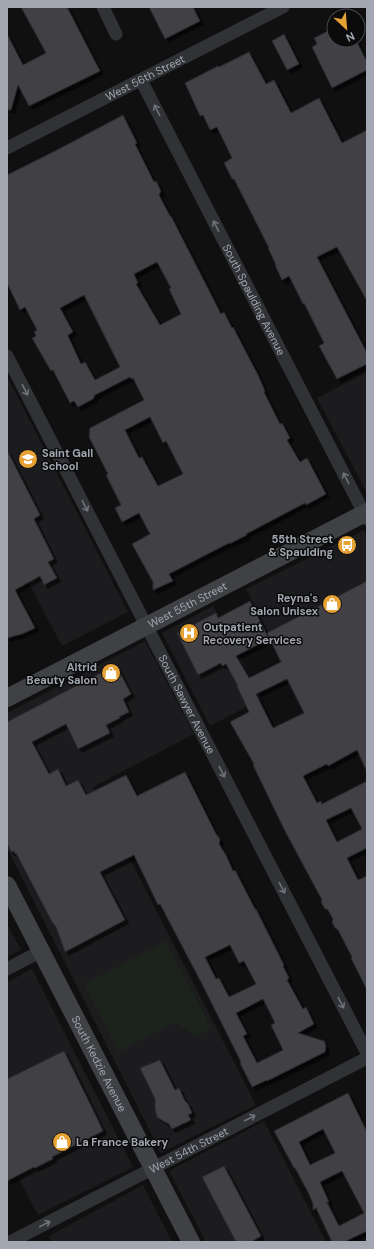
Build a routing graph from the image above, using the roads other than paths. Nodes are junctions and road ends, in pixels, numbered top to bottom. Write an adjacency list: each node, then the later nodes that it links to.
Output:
1 (102, 7): 3 (street)
2 (283, 7): 4 (street, West 56th Street)
3 (116, 34)
4 (141, 80): 5 (street, West 56th Street); 7 (street, South Spaulding Avenue, one-way to 4)
5 (7, 148)
6 (7, 356): 8 (street, South Sawyer Avenue, one-way to 8)
7 (366, 514): 8 (main road, West 55th Street)
8 (146, 626): 9 (main road, West 55th Street); 13 (street, South Sawyer Avenue, one-way to 13)
9 (7, 698)
10 (7, 885): 11 (main road, South Kedzie Avenue)
11 (41, 951): 12 (street); 15 (main road, South Kedzie Avenue)
12 (7, 969)
13 (367, 1053)
14 (367, 1058): 15 (street, West 54th Street, one-way to 14)
15 (153, 1168): 16 (street, West 54th Street, one-way to 15); 17 (main road, South Kedzie Avenue)
16 (10, 1242)
17 (191, 1242)

